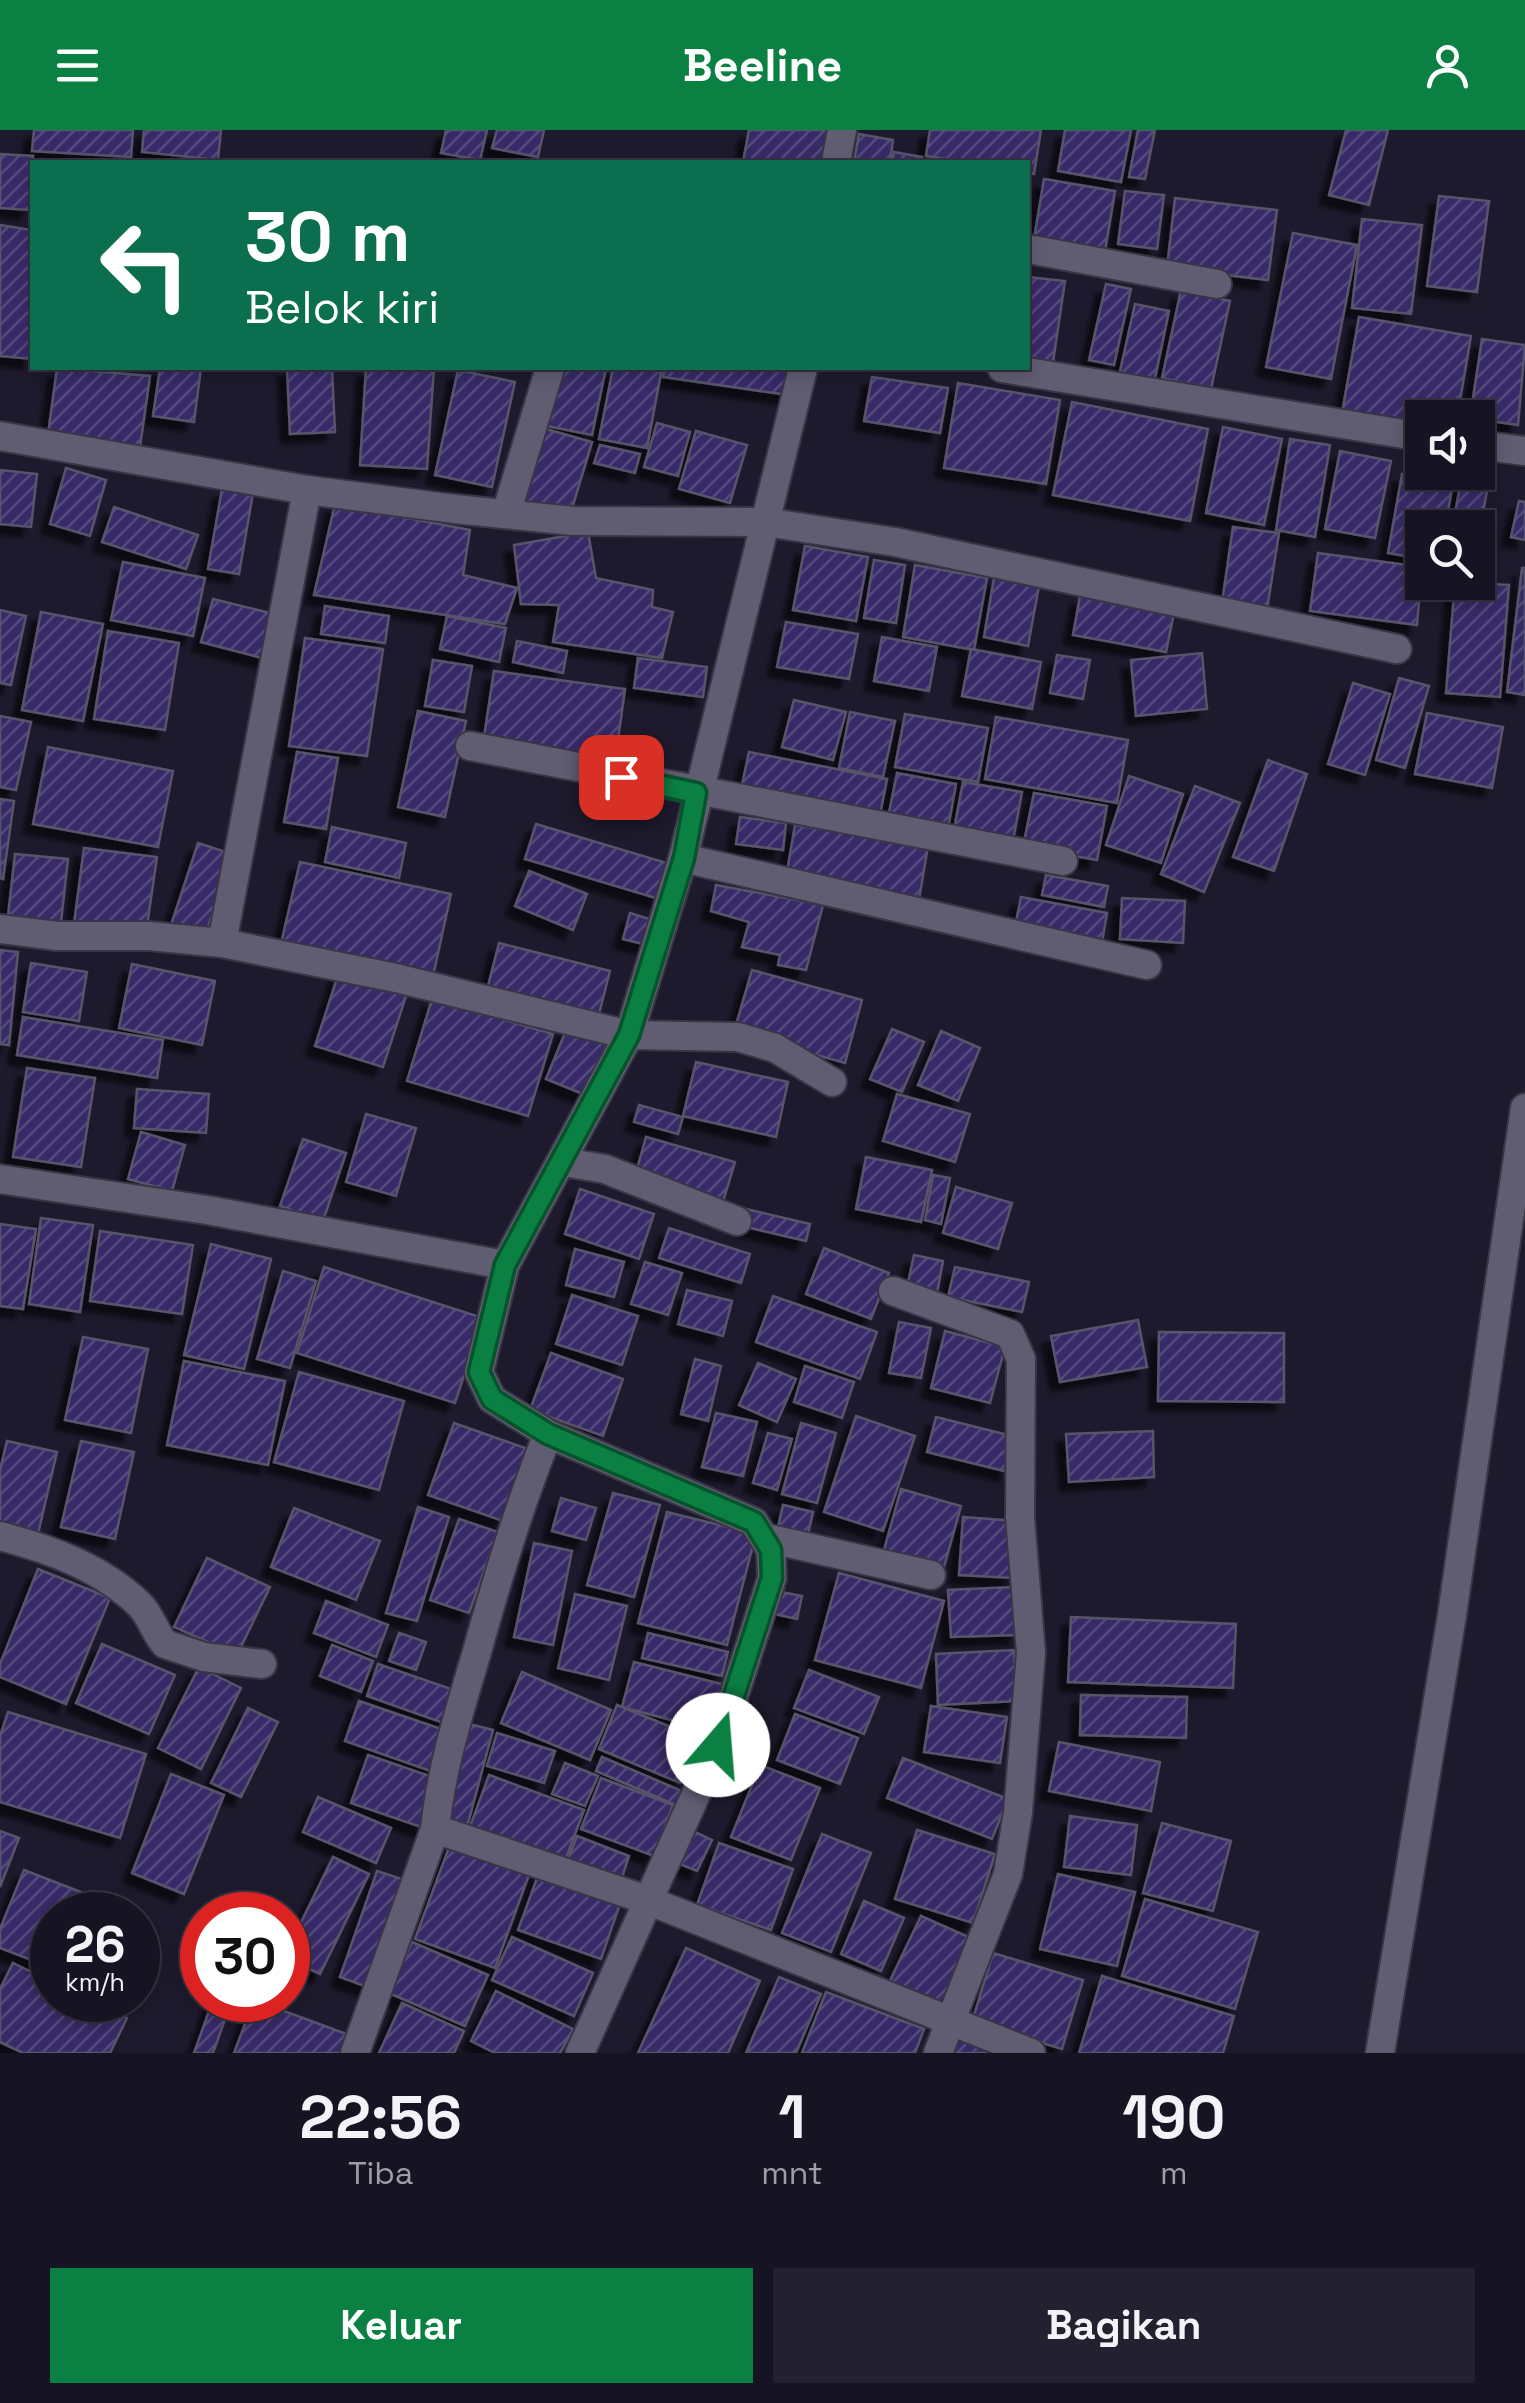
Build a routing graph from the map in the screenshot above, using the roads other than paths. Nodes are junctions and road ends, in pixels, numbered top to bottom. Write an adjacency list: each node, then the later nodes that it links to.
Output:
1 (842, 130): 2 (street)
2 (836, 160)
3 (1030, 249): 4 (street)
4 (1216, 284)
5 (549, 370): 13 (street)
6 (802, 370): 14 (street)
7 (1014, 370): 8 (street)
8 (1405, 433)
9 (0, 436): 12 (street)
10 (1495, 448): 11 (street)
11 (1525, 451)
12 (307, 490): 13 (street); 21 (street)
13 (506, 514): 14 (street)
14 (765, 522): 15 (street); 17 (street)
15 (1397, 649)
16 (470, 746): 17 (street)
17 (696, 793): 18 (street); 19 (street)
18 (684, 858): 22 (street); 23 (street)
19 (1063, 861)
20 (0, 929): 21 (street)
21 (222, 943): 23 (street)
22 (1148, 965)
23 (629, 1035): 24 (street); 26 (street)
24 (832, 1082)
25 (1525, 1108): 43 (street)
26 (564, 1162): 28 (street); 29 (street)
27 (0, 1179): 29 (street)
28 (737, 1222)
29 (505, 1265): 31 (street)
30 (893, 1292): 38 (street)
31 (548, 1434): 33 (street); 36 (street)
32 (0, 1536): 35 (street)
33 (766, 1538): 34 (street); 37 (street)
34 (931, 1574)
35 (262, 1664)
36 (435, 1829): 37 (street); 39 (street)
37 (648, 1900): 38 (street); 40 (street)
38 (951, 2023): 41 (street); 42 (street)
39 (355, 2053)
40 (580, 2053)
41 (938, 2053)
42 (1031, 2053)
43 (1380, 2053)

